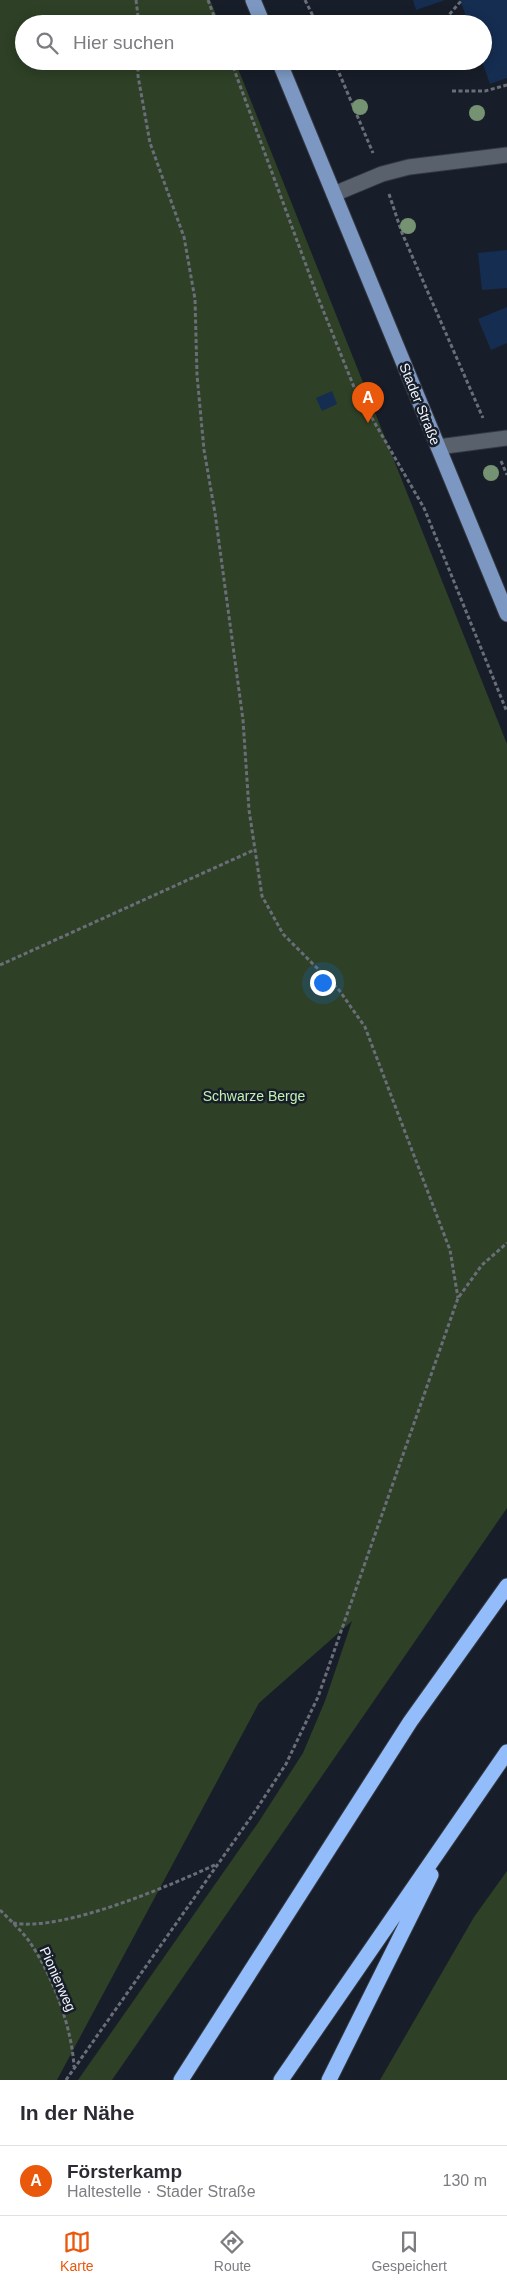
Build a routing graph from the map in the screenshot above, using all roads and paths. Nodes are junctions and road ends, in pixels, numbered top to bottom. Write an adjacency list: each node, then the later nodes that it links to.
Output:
1 (136, 0): 6 (path)
2 (208, 0): 7 (path)
3 (254, 0): 8 (main road)
4 (305, 0): 9 (path)
5 (461, 1): 10 (path)
6 (138, 15)
7 (214, 15)
8 (260, 15)
9 (312, 15)
10 (449, 15)
11 (138, 70): 25 (path)
12 (234, 70): 24 (path)
13 (283, 70): 19 (main road, Stader Straße)
14 (338, 70): 18 (path)
15 (507, 85): 16 (path)
16 (452, 90)
17 (507, 155): 18 (street)
18 (382, 174): 19 (street); 20 (path)
19 (334, 194): 21 (main road, Stader Straße)
20 (500, 439): 21 (street); 22 (path)
21 (438, 447): 23 (main road, Stader Straße)
22 (507, 476)
23 (507, 614)
24 (507, 712)
25 (254, 850): 26 (path); 28 (path)
26 (0, 965)
27 (507, 1243): 28 (path)
28 (458, 1298): 32 (path)
29 (507, 1586): 37 (highway)
30 (507, 1752): 31 (highway)
31 (456, 1825): 38 (highway); 39 (highway)
32 (217, 1864): 34 (path); 35 (path)
33 (0, 1910): 34 (path, Pionierweg)
34 (13, 1922): 35 (path, Pionierweg)
35 (74, 2068): 36 (path)
36 (66, 2080)
37 (181, 2080)
38 (281, 2080)
39 (329, 2080)

